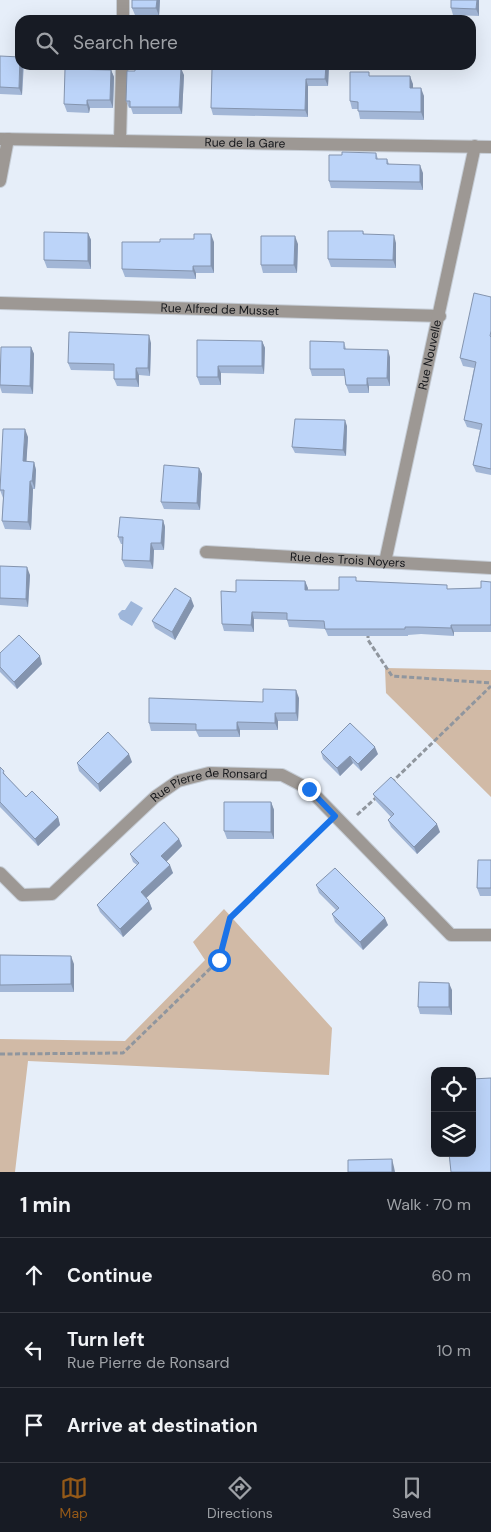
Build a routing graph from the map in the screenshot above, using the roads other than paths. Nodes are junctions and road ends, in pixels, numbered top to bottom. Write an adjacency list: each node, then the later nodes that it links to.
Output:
1 (123, 0): 2 (street)
2 (123, 15)
3 (122, 70): 5 (street)
4 (4, 139): 5 (street, Rue de la Gare); 8 (street)
5 (120, 140): 6 (street, Rue de la Gare)
6 (475, 146): 7 (street, Rue de la Gare); 10 (street, Rue Nouvelle)
7 (491, 147)
8 (0, 181)
9 (0, 303): 10 (street, Rue Alfred de Musset)
10 (440, 316): 12 (street, Rue Nouvelle)
11 (206, 552): 12 (street, Rue des Trois Noyers)
12 (385, 562): 13 (street, Rue des Trois Noyers)
13 (491, 568)
14 (0, 873): 15 (street, Rue Pierre de Ronsard)
15 (491, 935)

